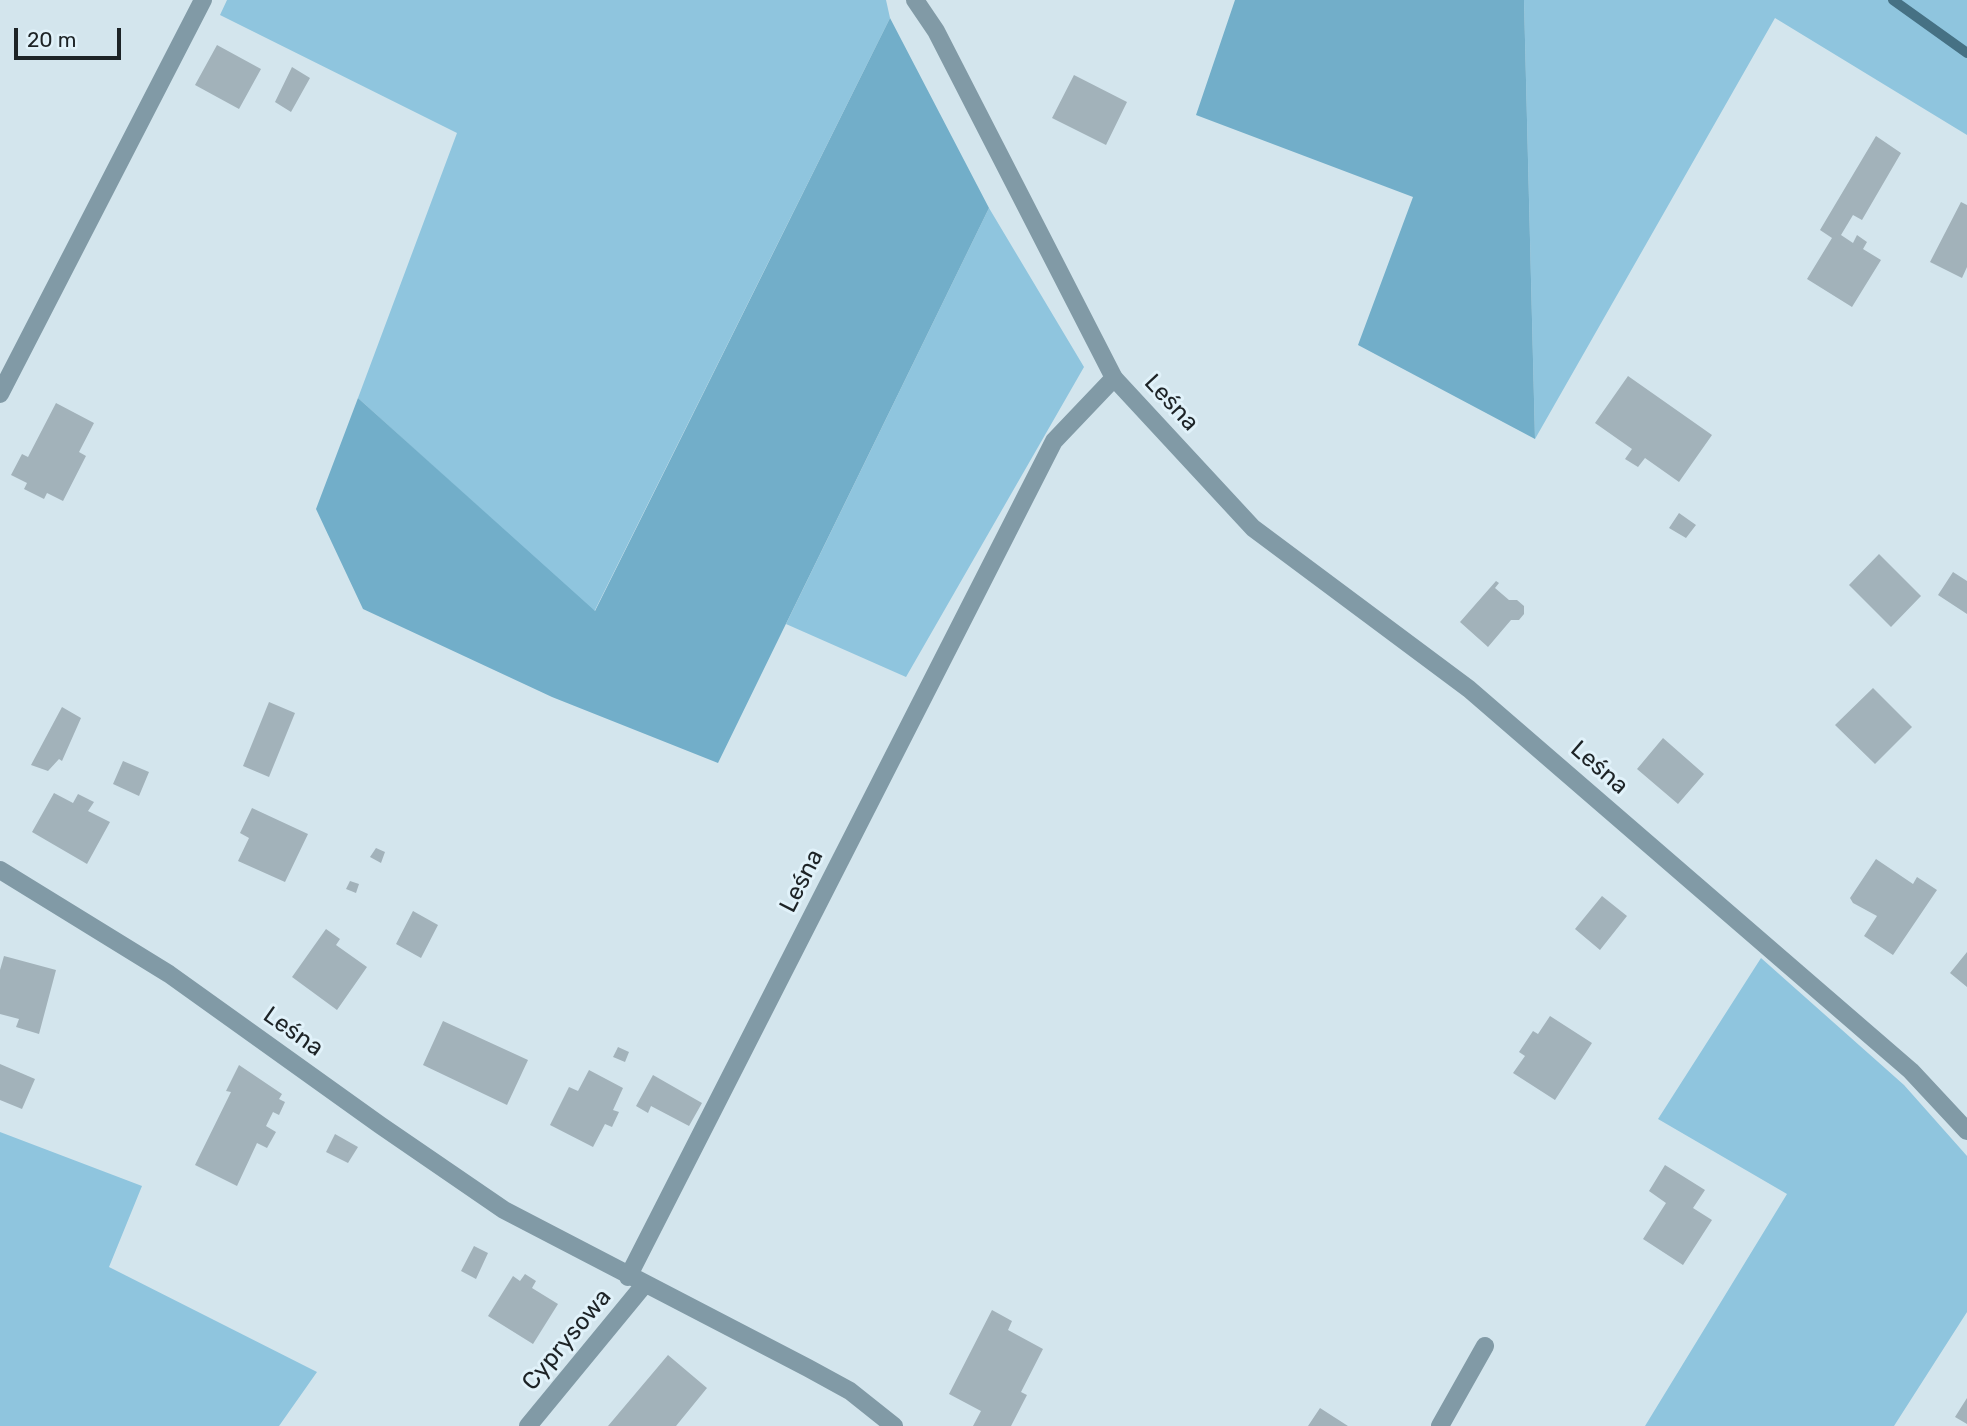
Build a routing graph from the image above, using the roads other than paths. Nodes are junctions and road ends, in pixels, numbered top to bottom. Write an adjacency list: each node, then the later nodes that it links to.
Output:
1 (203, 0): 4 (street)
2 (915, 0): 3 (street)
3 (1114, 378): 6 (street, Leśna); 7 (street, Leśna)
4 (0, 394)
5 (0, 870): 7 (street, Leśna)
6 (1967, 1131)
7 (636, 1281): 9 (street, Cyprysowa); 10 (street, Leśna)
8 (1485, 1346): 11 (street)
9 (528, 1426)
10 (894, 1426)
11 (1440, 1426)

